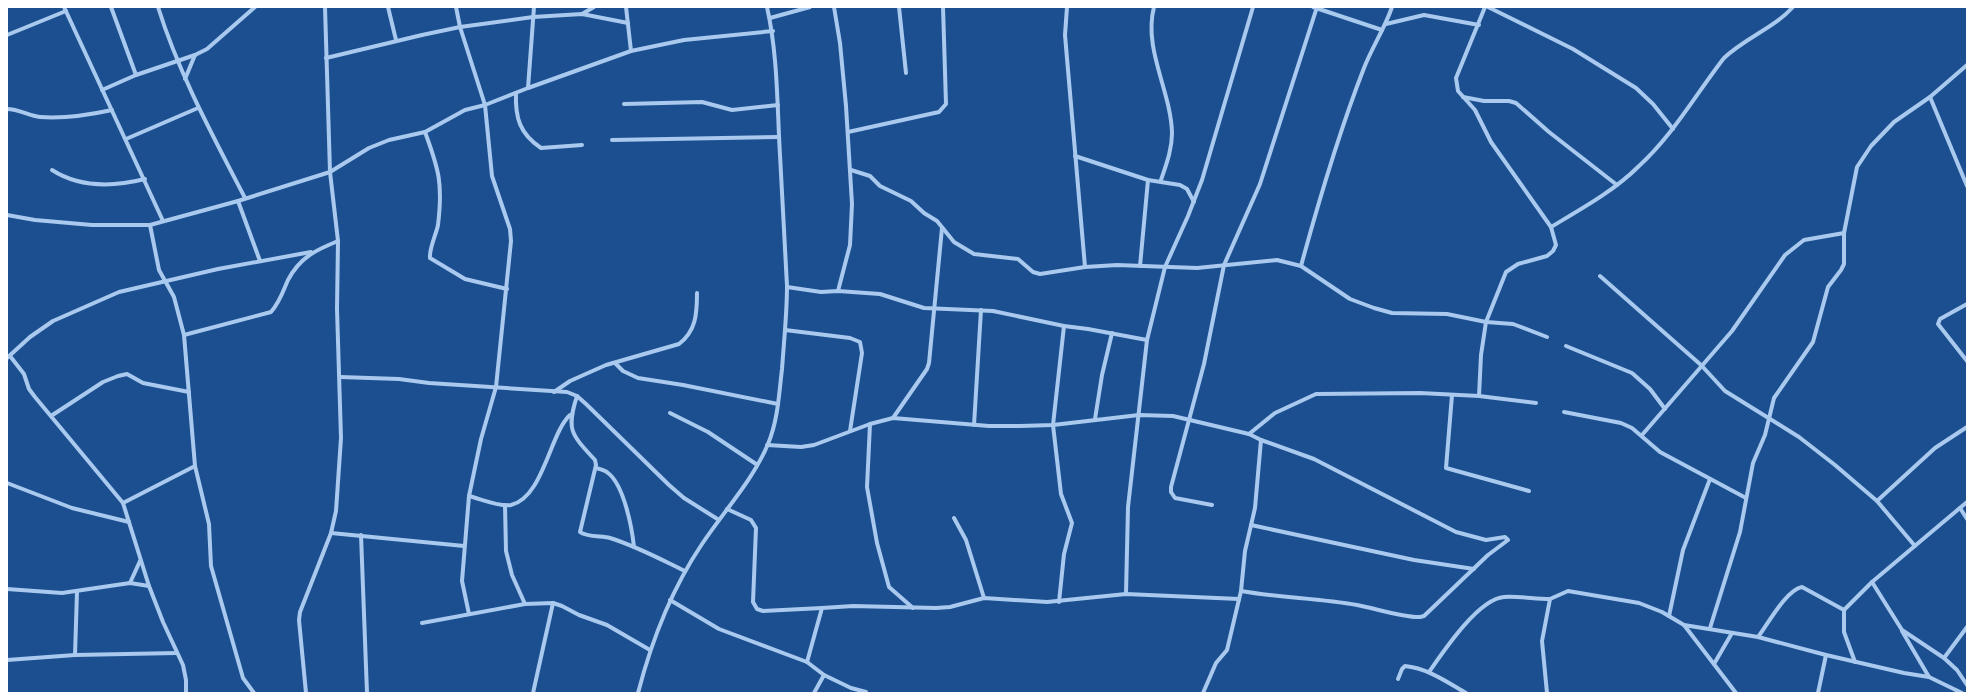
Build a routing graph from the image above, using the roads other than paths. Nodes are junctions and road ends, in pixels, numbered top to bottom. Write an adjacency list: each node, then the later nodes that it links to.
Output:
1 (111, 7): 41 (street)
2 (158, 7): 38 (street)
3 (255, 7): 36 (street)
4 (326, 7): 37 (street)
5 (388, 7): 34 (street)
6 (456, 7): 30 (street)
7 (534, 7): 25 (street)
8 (594, 7): 24 (street)
9 (626, 7): 27 (street)
10 (768, 7): 26 (street)
11 (810, 7): 26 (street)
12 (834, 7): 56 (street)
13 (899, 7): 40 (street)
14 (943, 7): 56 (street)
15 (1067, 7): 61 (street)
16 (1154, 7): 67 (street)
17 (1253, 7): 72 (street)
18 (1315, 7): 31 (street); 82 (street)
19 (1392, 7): 28 (street)
20 (1485, 7): 29 (street)
21 (1488, 7): 54 (street)
22 (1793, 7): 54 (street)
23 (65, 9): 33 (street); 44 (street)
24 (582, 14): 25 (street); 27 (street)
25 (533, 17): 30 (street); 43 (street)
26 (770, 18): 32 (street)
27 (628, 23): 35 (street)
28 (1386, 24): 29 (street); 31 (street)
29 (1479, 25): 46 (street)
30 (460, 27): 34 (street); 50 (street)
31 (1382, 30): 84 (street)
32 (773, 31): 35 (street); 49 (street)
33 (7, 35)
34 (396, 40): 37 (street)
35 (631, 51): 43 (street)
36 (195, 55): 38 (street); 42 (street)
37 (326, 58): 64 (street)
38 (177, 61): 41 (street); 42 (street)
39 (1967, 65): 47 (street)
40 (906, 73)
41 (136, 75): 44 (street)
42 (185, 79): 51 (street)
43 (528, 88): 45 (street)
44 (102, 90): 53 (street)
45 (516, 93): 50 (street); 60 (street)
46 (1463, 97): 68 (street); 76 (street)
47 (1930, 97): 69 (street); 78 (street)
48 (624, 104): 49 (street)
49 (778, 105): 57 (street)
50 (485, 106): 55 (street); 90 (street)
51 (198, 108): 58 (street); 70 (street)
52 (7, 109): 53 (street)
53 (112, 110): 58 (street)
54 (1673, 129): 68 (street)
55 (425, 132): 64 (street); 90 (street)
56 (848, 132): 63 (street)
57 (779, 137): 59 (street); 89 (street)
58 (126, 139): 65 (street)
59 (612, 140)
60 (582, 145)
61 (1076, 156): 66 (street); 85 (street)
62 (52, 170): 65 (street)
63 (851, 170): 77 (street); 91 (street)
64 (330, 172): 70 (street); 79 (street)
65 (145, 179): 74 (street)
66 (1148, 180): 67 (street); 83 (street)
67 (1160, 180): 72 (street)
68 (1617, 185): 76 (street)
69 (1967, 186)
70 (245, 198): 71 (street)
71 (238, 201): 74 (street); 81 (street)
72 (1194, 202): 86 (street)
73 (7, 215): 75 (street)
74 (163, 221): 75 (street)
75 (150, 225): 88 (street)
76 (1551, 227): 96 (street)
77 (942, 228): 85 (street); 94 (street)
78 (1844, 232): 107 (street); 126 (street)
79 (338, 241): 80 (street); 108 (street)
80 (311, 252): 81 (street); 100 (street)
81 (260, 261): 88 (street)
82 (1224, 265): 84 (street); 86 (street); 125 (street)
83 (1140, 266): 85 (street); 86 (street)
84 (1301, 266): 96 (street)
85 (1085, 267)
86 (1165, 267): 102 (street)
87 (1600, 276): 107 (street)
88 (165, 283): 100 (street); 104 (street)
89 (787, 287): 91 (street); 98 (street)
90 (507, 289): 109 (street)
91 (838, 291): 94 (street)
92 (697, 293): 106 (street)
93 (1967, 304): 105 (street)
94 (935, 309): 95 (street); 123 (street)
95 (981, 310): 97 (street); 128 (street)
96 (1486, 322): 101 (street); 114 (street)
97 (1064, 326): 99 (street); 129 (street)
98 (785, 330): 116 (street); 131 (street)
99 (1112, 333): 102 (street); 124 (street)
100 (184, 335): 110 (street)
101 (1547, 337)
102 (1147, 340): 121 (street)
103 (1566, 346): 117 (street)
104 (8, 357): 122 (street)
105 (1967, 362)
106 (614, 363): 111 (street); 116 (street)
107 (1701, 365): 117 (street); 126 (street)
108 (340, 377): 109 (street); 156 (street)
109 (496, 387): 111 (street); 142 (street)
110 (189, 392): 122 (street); 137 (street)
111 (554, 392): 113 (street)
112 (1452, 395): 114 (street); 132 (street); 141 (street)
113 (577, 396): 119 (street); 153 (street)
114 (1479, 396): 115 (street)
115 (1536, 403)
116 (778, 404): 135 (street)
117 (1665, 409): 133 (street)
118 (1564, 412): 133 (street)
119 (571, 414): 138 (street); 147 (street)
120 (670, 414): 136 (street)
121 (1139, 415): 124 (street); 125 (street); 170 (street)
122 (51, 416): 146 (street)
123 (893, 418): 127 (street); 128 (street)
124 (1095, 419): 129 (street)
125 (1188, 419): 132 (street); 148 (street)
126 (1768, 419): 143 (street); 144 (street)
127 (870, 424): 131 (street); 179 (street)
128 (974, 425): 129 (street)
129 (1054, 425): 175 (street)
130 (1967, 427): 144 (street)
131 (850, 431): 135 (street)
132 (1249, 434): 134 (street)
133 (1642, 435): 139 (street)
134 (1261, 440): 155 (street); 162 (street)
135 (767, 445): 136 (street)
136 (756, 464): 150 (street)
137 (195, 466): 146 (street); 206 (street)
138 (596, 468): 160 (street); 160 (street)
139 (1710, 480): 143 (street); 182 (street)
140 (7, 483): 154 (street)
141 (1529, 491)
142 (469, 496): 147 (street); 158 (street)
143 (1746, 498): 186 (street)
144 (1876, 501): 159 (street)
145 (1967, 502): 149 (street)
146 (123, 503): 154 (street)
147 (505, 505): 177 (street)
148 (1212, 505)
149 (1960, 508): 152 (street); 159 (street)
150 (727, 509): 153 (street); 178 (street)
151 (954, 518): 171 (street)
152 (1967, 518)
153 (719, 520): 163 (street)
154 (129, 522): 161 (street)
155 (1251, 526): 162 (street); 168 (street)
156 (331, 533): 157 (street); 207 (street)
157 (361, 536): 158 (street); 208 (street)
158 (464, 546): 181 (street)
159 (1915, 546): 164 (street)
160 (634, 547): 163 (street)
161 (140, 560): 165 (street); 166 (street)
162 (1474, 569): 168 (street)
163 (685, 570): 174 (street)
164 (1872, 582): 180 (street); 187 (street)
165 (130, 584): 166 (street); 169 (street)
166 (149, 586): 191 (street)
167 (7, 589): 169 (street)
168 (1241, 591): 172 (street)
169 (77, 592): 192 (street)
170 (1126, 594): 172 (street); 175 (street)
171 (984, 598): 175 (street); 179 (street)
172 (1239, 599): 212 (street)
173 (1550, 599): 182 (street); 199 (street); 214 (street)
174 (670, 600): 190 (street); 196 (street)
175 (1059, 602)
176 (553, 603): 177 (street); 190 (street); 209 (street)
177 (525, 604): 181 (street)
178 (822, 608): 179 (street); 196 (street)
179 (913, 608)
180 (1844, 610): 189 (street); 197 (street)
181 (469, 614): 183 (street)
182 (1669, 616): 184 (street)
183 (422, 623)
184 (1684, 625): 186 (street); 198 (street)
185 (1967, 627): 194 (street)
186 (1710, 628): 188 (street)
187 (1902, 630): 194 (street); 201 (street)
188 (1732, 633): 189 (street); 198 (street)
189 (1758, 637): 193 (street)
190 (650, 650): 210 (street)
191 (177, 653): 192 (street); 205 (street)
192 (75, 655): 195 (street)
193 (1826, 656): 197 (street); 216 (street)
194 (1944, 658): 203 (street)
195 (7, 660)
196 (807, 662): 200 (street)
197 (1855, 662): 201 (street)
198 (1714, 664): 215 (street)
199 (1429, 672): 202 (street); 213 (street)
200 (824, 675): 204 (street); 211 (street)
201 (1929, 677): 217 (street)
202 (1398, 679)
203 (1967, 686)
204 (866, 692)
205 (186, 693)
206 (254, 693)
207 (306, 693)
208 (367, 693)
209 (533, 693)
210 (638, 693)
211 (814, 693)
212 (1203, 693)
213 (1466, 693)
214 (1547, 693)
215 (1736, 693)
216 (1818, 693)
217 (1962, 693)

